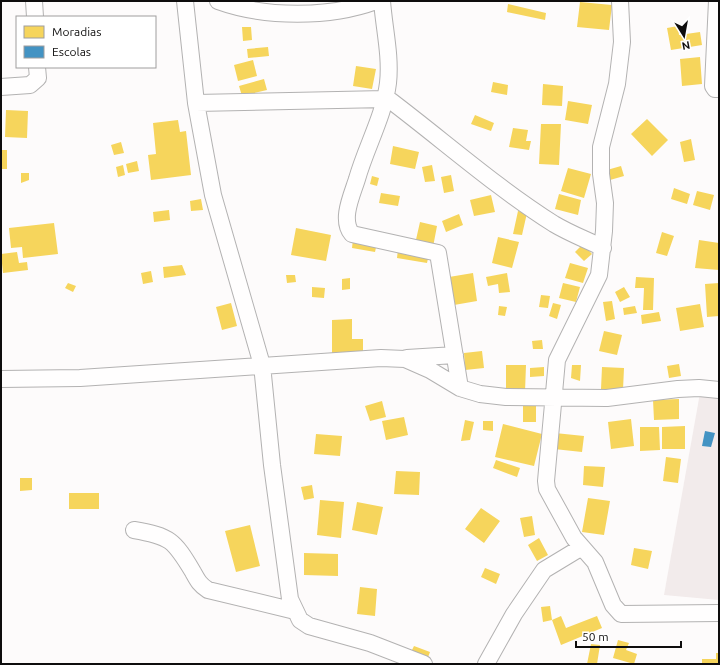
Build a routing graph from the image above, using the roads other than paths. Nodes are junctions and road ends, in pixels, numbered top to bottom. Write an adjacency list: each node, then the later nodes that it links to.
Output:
1 (34, 1): 8 (street)
2 (185, 1): 13 (street)
3 (218, 1): 4 (street)
4 (376, 1)
5 (382, 1): 12 (street)
6 (620, 1): 14 (street)
7 (717, 1): 11 (street)
8 (35, 16)
9 (37, 68): 10 (street)
10 (1, 87)
11 (719, 89)
12 (385, 99): 13 (street); 14 (street); 15 (street)
13 (196, 103): 17 (street)
14 (603, 248): 21 (street)
15 (455, 355): 16 (street); 19 (street)
16 (405, 359): 17 (street); 19 (street)
17 (262, 365): 18 (street); 24 (street)
18 (1, 380)
19 (460, 388): 21 (street)
20 (719, 390): 21 (street)
21 (555, 398): 23 (street)
22 (134, 530): 24 (street)
23 (582, 547): 25 (street); 27 (street)
24 (295, 611): 26 (street)
25 (719, 614)
26 (424, 664)
27 (486, 664)

